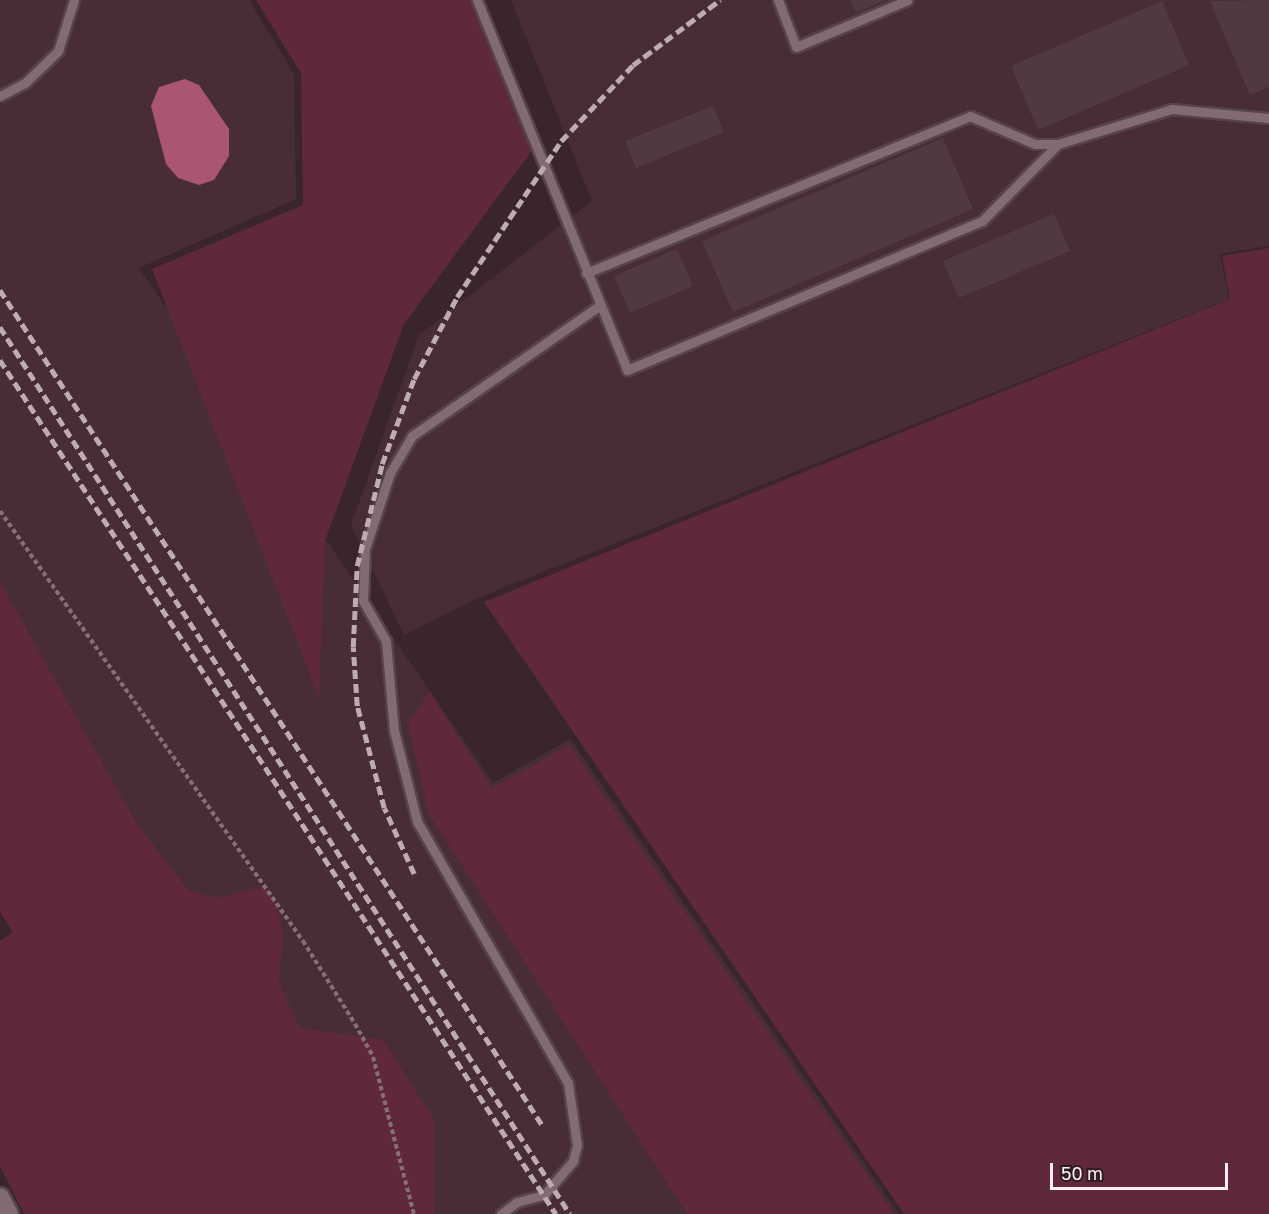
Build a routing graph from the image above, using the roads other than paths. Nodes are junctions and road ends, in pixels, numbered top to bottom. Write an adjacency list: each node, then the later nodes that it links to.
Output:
1 (74, 0): 5 (lane)
2 (477, 0): 8 (lane)
3 (778, 0): 4 (lane)
4 (908, 0)
5 (0, 96)
6 (1269, 118): 7 (lane)
7 (1058, 144): 8 (lane); 9 (lane)
8 (586, 273): 9 (lane)
9 (599, 306): 12 (lane)
10 (0, 1197): 11 (street)
11 (9, 1214)
12 (501, 1214)

